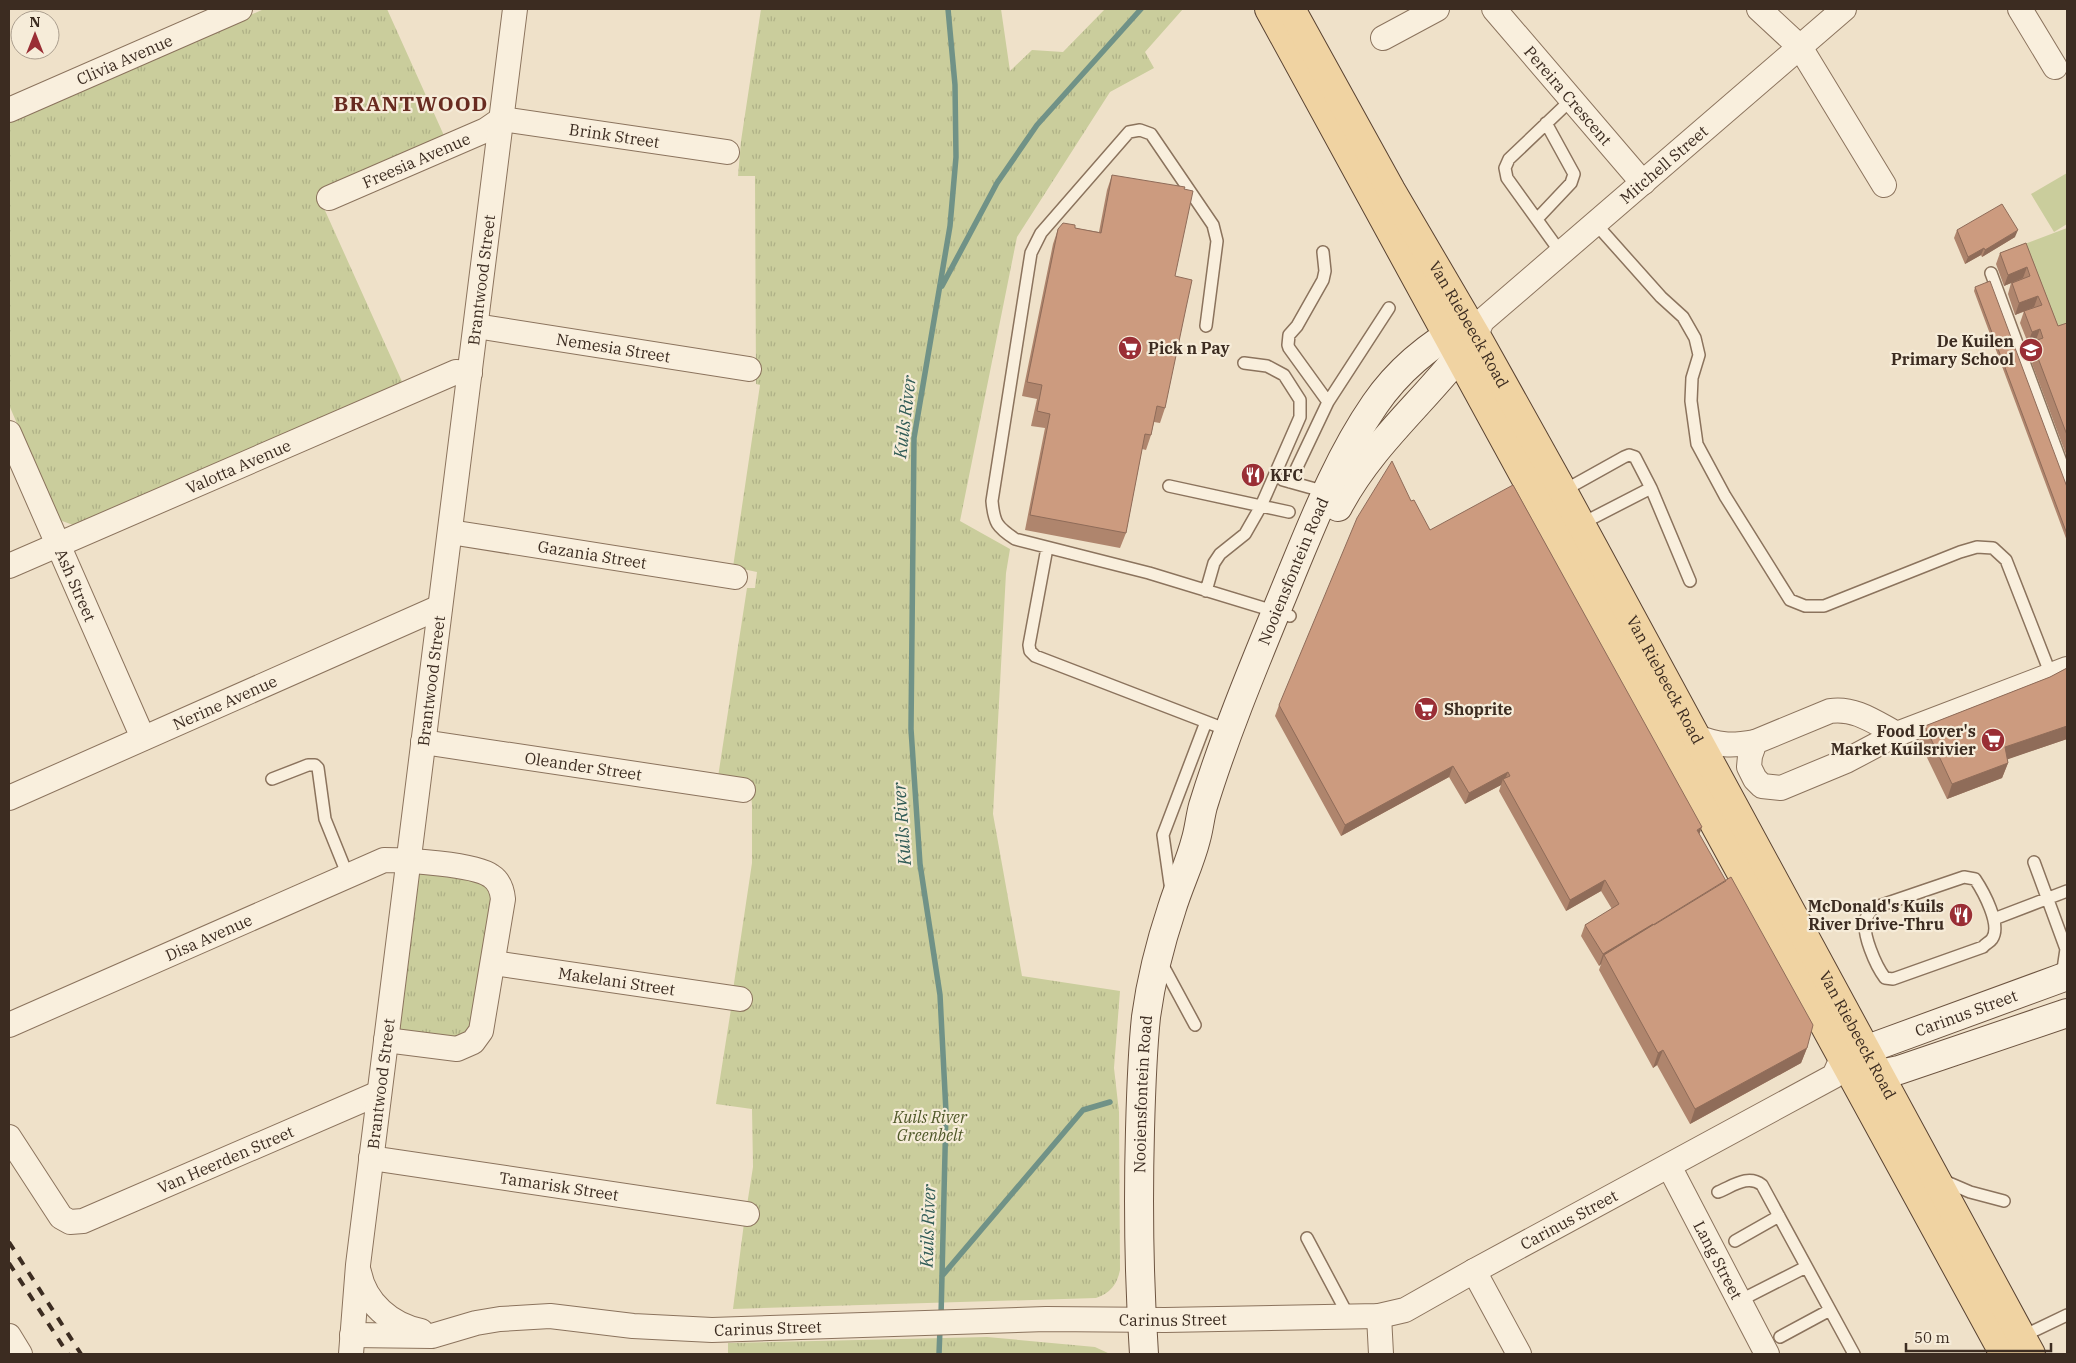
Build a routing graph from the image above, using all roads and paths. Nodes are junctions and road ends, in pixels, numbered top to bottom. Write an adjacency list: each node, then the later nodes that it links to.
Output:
1 (240, 9): 14 (street, Clivia Avenue)
2 (516, 9): 15 (street, Brantwood Street)
3 (1269, 9): 29 (main road, Van Riebeeck Road)
4 (1291, 9): 29 (main road, Van Riebeeck Road)
5 (1437, 9): 10 (street)
6 (1494, 9): 13 (street, Pereira Crescent)
7 (1759, 9): 11 (street)
8 (1844, 9): 11 (street, Mitchell Street)
9 (2020, 9): 12 (street)
10 (1383, 38)
11 (1800, 46): 18 (street, Mitchell Street); 19 (street)
12 (2055, 67)
13 (1572, 99): 16 (lane); 18 (street, Pereira Crescent)
14 (9, 110)
15 (502, 119): 17 (street, Brink Street); 20 (street, Freesia Avenue); 27 (street, Brantwood Street)
16 (1546, 124): 21 (lane); 21 (lane)
17 (728, 152)
18 (1643, 182): 22 (street, Mitchell Street)
19 (1884, 185)
20 (329, 198)
21 (1537, 219): 24 (lane)
22 (1595, 223): 24 (street, Mitchell Street); 54 (lane)
23 (1323, 252): 33 (lane)
24 (1561, 253): 29 (street, Mitchell Street)
25 (1991, 273): 36 (lane)
26 (1390, 308): 33 (lane)
27 (476, 326): 31 (street, Nemesia Street); 32 (street, Brantwood Street)
28 (1206, 326): 47 (lane)
29 (1466, 334): 40 (main road, Van Riebeeck Road); 41 (street, Nooiensfontein Road); 53 (street, Nooiensfontein Road); 80 (main road, Van Riebeeck Road)
30 (1244, 363): 35 (lane)
31 (749, 368)
32 (470, 373): 45 (street, Brantwood Street); 46 (street, Valotta Avenue)
33 (1328, 402): 37 (lane)
34 (9, 433): 46 (street, Ash Street)
35 (1274, 478): 37 (lane); 42 (lane)
36 (2067, 478)
37 (1290, 482): 41 (lane)
38 (1169, 486): 42 (lane)
39 (1652, 488): 40 (lane); 44 (lane); 50 (lane)
40 (1563, 491): 44 (main road, Van Riebeeck Road)
41 (1328, 492): 53 (street, Nooiensfontein Road)
42 (1261, 506): 43 (lane); 51 (lane)
43 (1289, 512)
44 (1581, 524): 57 (main road, Van Riebeeck Road)
45 (450, 532): 49 (street, Gazania Street); 52 (street, Brantwood Street)
46 (57, 545): 48 (street, Valotta Avenue); 58 (street, Ash Street)
47 (1047, 548): 51 (lane); 55 (lane)
48 (9, 566)
49 (735, 577)
50 (1690, 581)
51 (1206, 591): 53 (lane)
52 (440, 607): 58 (street, Nerine Avenue); 59 (street, Brantwood Street)
53 (1283, 614): 55 (street, Nooiensfontein Road); 64 (street, Nooiensfontein Road)
54 (2059, 672): 56 (street)
55 (1218, 726): 64 (street, Nooiensfontein Road); 70 (lane)
56 (1897, 734): 60 (street); 60 (street)
57 (1695, 736): 60 (street); 80 (main road, Van Riebeeck Road)
58 (143, 738): 63 (street, Nerine Avenue)
59 (423, 742): 62 (street, Oleander Street); 65 (street, Brantwood Street)
60 (1756, 742)
61 (272, 779): 67 (lane)
62 (743, 790)
63 (9, 798)
64 (1196, 841): 70 (street, Nooiensfontein Road)
65 (408, 860): 67 (street, Disa Avenue); 73 (street); 79 (street, Brantwood Street)
66 (2034, 862): 69 (lane)
67 (348, 876): 77 (street, Disa Avenue)
68 (2067, 892): 69 (lane)
69 (2048, 899): 71 (lane); 74 (lane)
70 (1173, 904): 72 (street, Nooiensfontein Road)
71 (1994, 918): 71 (lane)
72 (1158, 955): 78 (lane); 101 (street, Nooiensfontein Road)
73 (493, 963): 75 (street, Makelani Street); 79 (street)
74 (2064, 977): 80 (street, Carinus Street)
75 (740, 999)
76 (2067, 1013): 81 (street, Carinus Street)
77 (9, 1024)
78 (1194, 1025)
79 (386, 1040): 82 (street, Brantwood Street)
80 (1849, 1066): 81 (main road, Van Riebeeck Road); 85 (street, Carinus Street); 106 (main road, Van Riebeeck Road)
81 (1880, 1075): 86 (main road, Van Riebeeck Road)
82 (379, 1093): 83 (street, Van Heerden Street); 84 (street, Brantwood Street)
83 (9, 1137)
84 (371, 1158): 89 (street, Tamarisk Street); 93 (street, Brantwood Street)
85 (1669, 1166): 95 (street, Carinus Street); 96 (street, Lang Street)
86 (1936, 1178): 88 (lane); 106 (main road, Van Riebeeck Road)
87 (1718, 1192): 90 (lane)
88 (2004, 1201)
89 (747, 1214)
90 (1779, 1216): 92 (lane); 94 (lane)
91 (1307, 1238): 100 (lane)
92 (1735, 1241)
93 (358, 1265): 102 (street, Carinus Street); 104 (street, Brantwood Street)
94 (1806, 1266): 96 (lane); 97 (lane)
95 (1474, 1271): 99 (street, Carinus Street); 110 (street)
96 (1739, 1301): 105 (street, Lang Street)
97 (1830, 1310): 105 (lane); 111 (lane)
98 (2067, 1315): 106 (lane)
99 (1379, 1316): 100 (street, Carinus Street); 109 (street)
100 (1349, 1317): 101 (street, Carinus Street)
101 (1142, 1320): 102 (street, Carinus Street); 108 (street, Nooiensfontein Road)
102 (453, 1329): 104 (street, Carinus Street)
103 (9, 1336): 107 (street)
104 (351, 1344)
105 (1773, 1346)
106 (2014, 1348)
107 (20, 1354)
108 (1144, 1354)
109 (1381, 1354)
110 (1519, 1354)
111 (1854, 1354)

